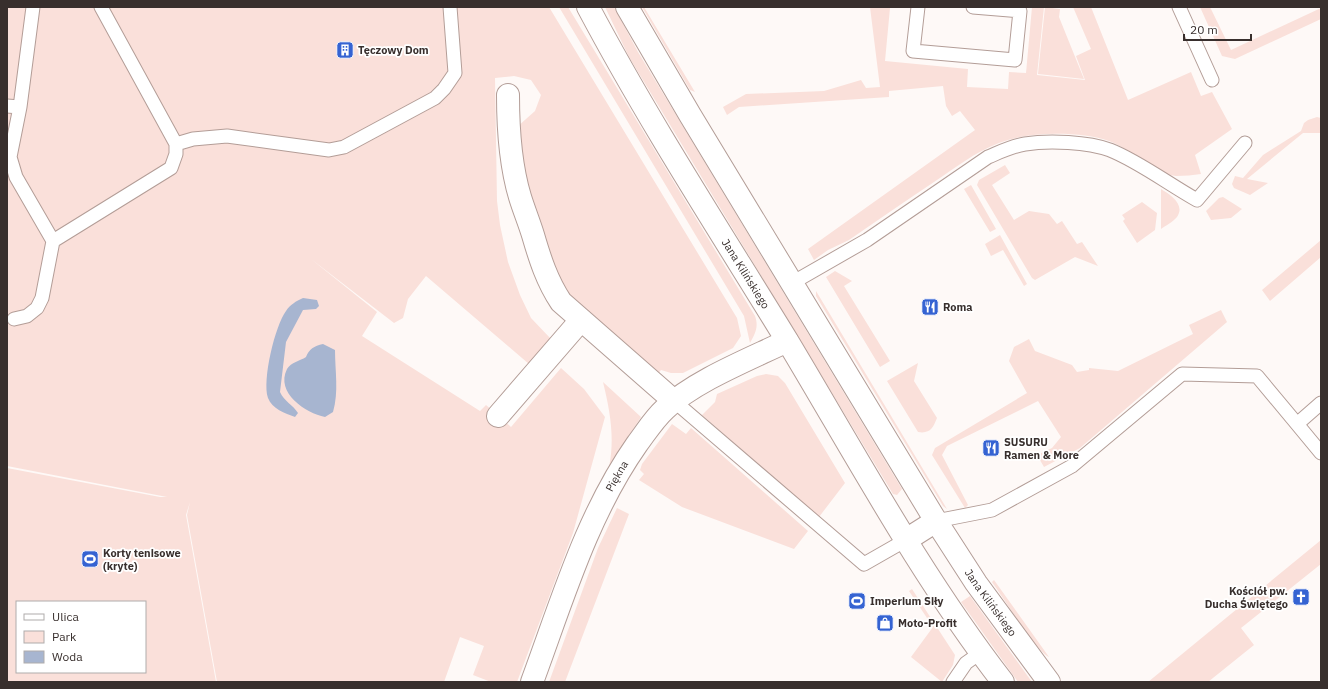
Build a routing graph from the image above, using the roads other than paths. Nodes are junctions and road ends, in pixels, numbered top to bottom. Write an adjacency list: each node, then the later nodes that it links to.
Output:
1 (33, 7): 11 (lane)
2 (101, 7): 13 (lane)
3 (450, 7): 13 (lane)
4 (588, 7): 18 (street, Jana Kilińskiego)
5 (627, 7): 15 (street, Jana Kilińskiego)
6 (918, 7): 7 (lane)
7 (974, 7)
8 (1179, 7): 9 (lane)
9 (1212, 80)
10 (508, 95): 17 (street)
11 (14, 106): 14 (lane)
12 (1245, 143): 15 (lane)
13 (176, 144): 14 (lane)
14 (52, 241): 16 (lane)
15 (792, 284): 24 (street, Jana Kilińskiego)
16 (14, 319)
17 (581, 320): 19 (street); 21 (street)
18 (787, 341): 19 (street, Piękna); 25 (street, Jana Kilińskiego)
19 (674, 401): 25 (lane); 27 (street, Piękna)
20 (1321, 403): 22 (lane)
21 (498, 416)
22 (1296, 424): 23 (lane); 24 (lane)
23 (1321, 453)
24 (936, 521): 25 (street); 30 (street, Jana Kilińskiego)
25 (906, 540): 26 (street, Jana Kilińskiego)
26 (980, 653): 28 (lane); 29 (street, Jana Kilińskiego)
27 (532, 682)
28 (953, 682)
29 (1003, 682)
30 (1049, 682)

